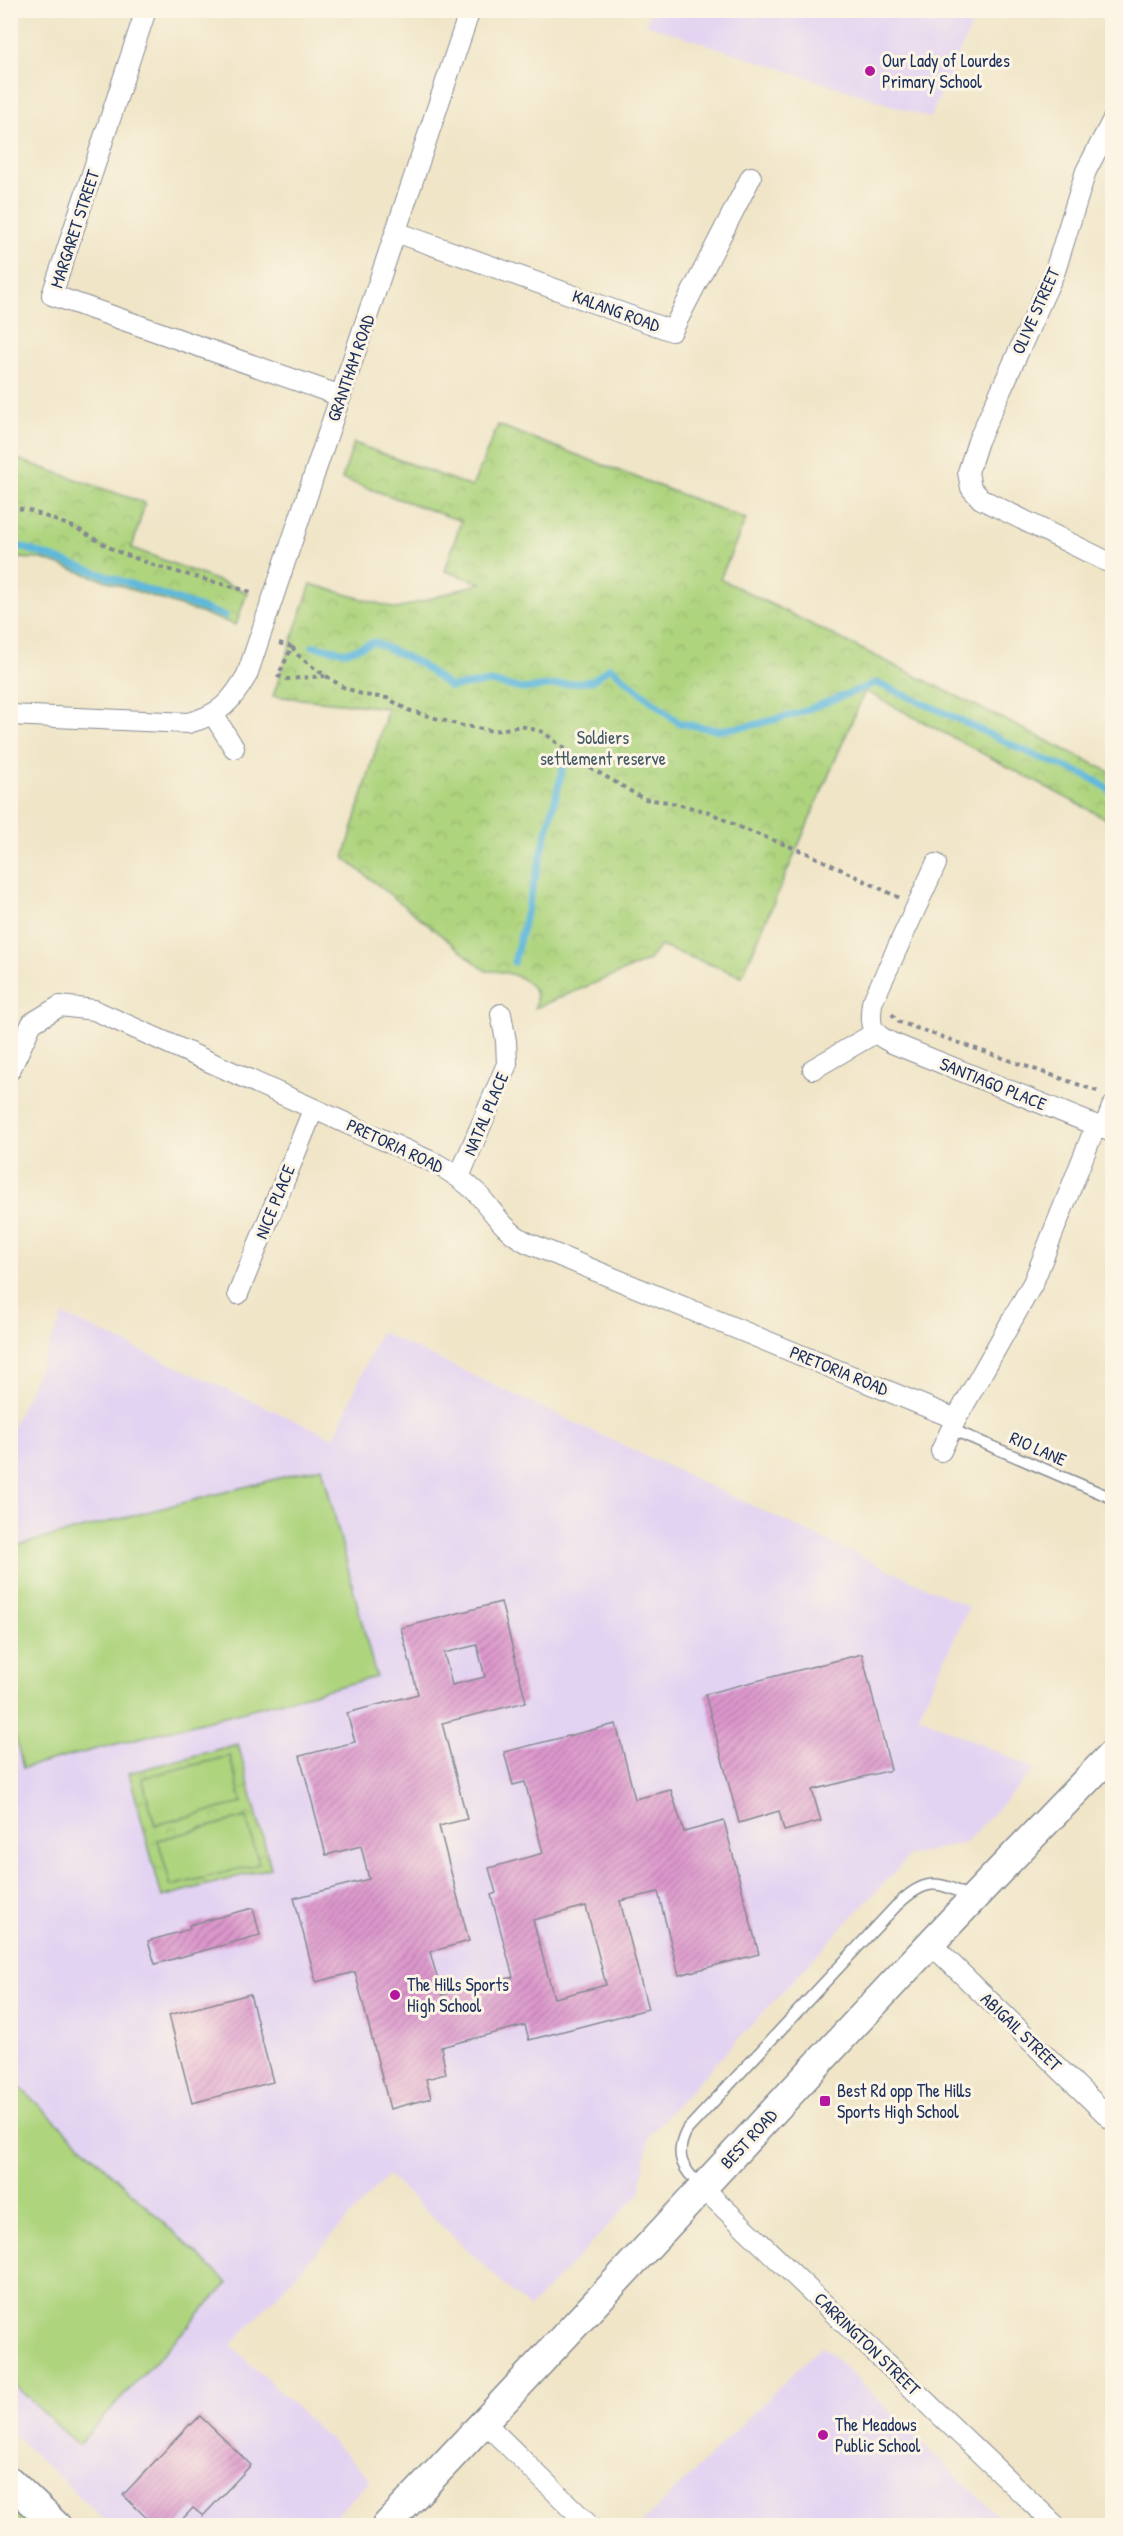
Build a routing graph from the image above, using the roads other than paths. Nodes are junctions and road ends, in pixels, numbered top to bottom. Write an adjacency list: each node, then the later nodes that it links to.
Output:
1 (146, 10): 6 (street, MARGARET STREET)
2 (470, 10): 5 (street, GRANTHAM ROAD)
3 (1113, 121): 7 (street, OLIVE STREET)
4 (751, 177): 5 (street, KALANG ROAD)
5 (396, 232): 6 (street, GRANTHAM ROAD)
6 (341, 396): 8 (street, GRANTHAM ROAD)
7 (1113, 564)
8 (213, 714): 9 (street, GRANTHAM ROAD); 10 (street)
9 (10, 716)
10 (234, 748)
11 (936, 864): 13 (street)
12 (501, 1014): 19 (street, NATAL PLACE)
13 (874, 1033): 14 (street); 18 (street, SANTIAGO PLACE)
14 (813, 1069)
15 (10, 1070): 17 (street, PRETORIA ROAD)
16 (1107, 1100): 18 (street)
17 (313, 1110): 19 (street, PRETORIA ROAD); 20 (street, NICE PLACE)
18 (1104, 1128): 21 (street)
19 (459, 1177): 21 (street, PRETORIA ROAD)
20 (238, 1294)
21 (953, 1424): 22 (street); 23 (lane, RIO LANE)
22 (940, 1451)
23 (1113, 1498)
24 (1113, 1754): 25 (main road, BEST ROAD)
25 (974, 1900): 26 (main road, BEST ROAD); 28 (lane)
26 (930, 1943): 27 (street, ABIGAIL STREET); 28 (main road, BEST ROAD)
27 (1113, 2120)
28 (703, 2188): 29 (main road, BEST ROAD); 34 (street, CARRINGTON STREET)
29 (485, 2423): 32 (main road, BEST ROAD); 33 (street)
30 (10, 2481): 31 (main road)
31 (57, 2526)
32 (386, 2526)
33 (590, 2526)
34 (1056, 2526)

